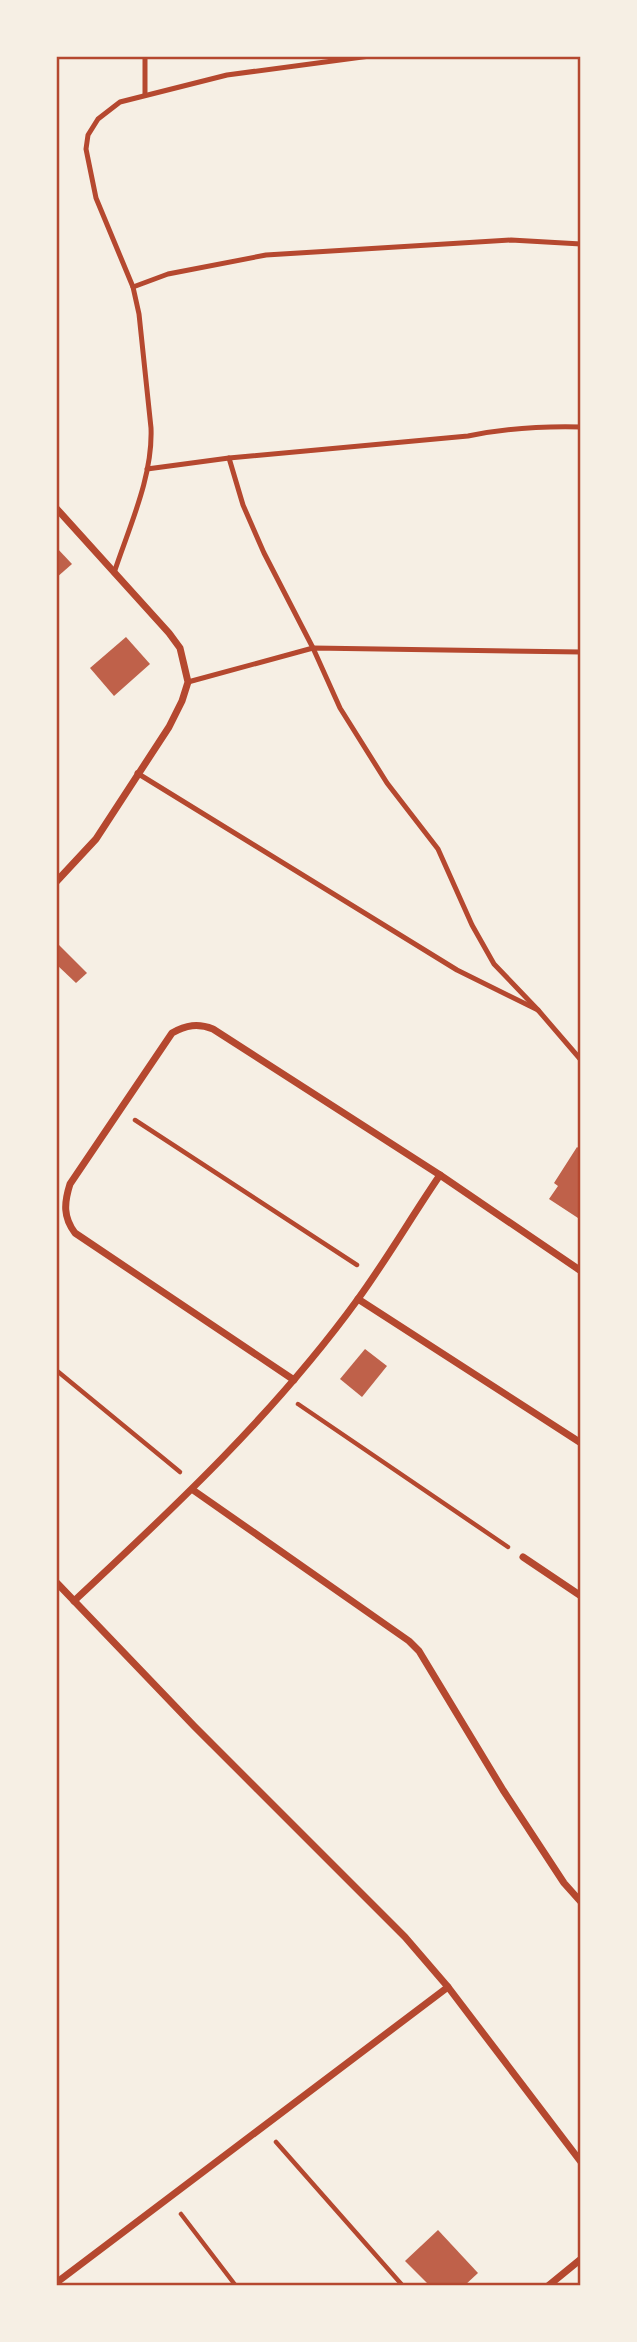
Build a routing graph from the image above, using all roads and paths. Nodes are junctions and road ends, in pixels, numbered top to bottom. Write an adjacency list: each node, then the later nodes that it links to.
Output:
1 (145, 56): 3 (lane)
2 (370, 56): 3 (lane)
3 (145, 95): 5 (lane)
4 (581, 244): 5 (lane)
5 (133, 287): 8 (lane)
6 (581, 427): 7 (lane)
7 (229, 458): 8 (lane); 11 (lane)
8 (147, 469): 10 (lane)
9 (56, 508): 10 (street)
10 (114, 573): 13 (street)
11 (313, 648): 12 (lane); 13 (lane); 16 (lane)
12 (581, 652)
13 (188, 682): 14 (street)
14 (137, 773): 15 (street); 16 (lane)
15 (56, 882)
16 (538, 1010): 17 (lane)
17 (581, 1060)
18 (120, 1110): 19 (street); 21 (path); 24 (street)
19 (440, 1175): 20 (street); 21 (street)
20 (581, 1271)
21 (373, 1276): 22 (street)
22 (358, 1299): 24 (street); 26 (street)
23 (56, 1370): 27 (path)
24 (294, 1380): 25 (street)
25 (282, 1392): 27 (street); 28 (path)
26 (581, 1443)
27 (195, 1488): 31 (street); 32 (street)
28 (523, 1557): 30 (street)
29 (56, 1582): 31 (street)
30 (581, 1596)
31 (74, 1601): 33 (street)
32 (581, 1902)
33 (448, 1987): 34 (street); 35 (street)
34 (264, 2128): 36 (street); 40 (path)
35 (581, 2162)
36 (169, 2198): 38 (street); 39 (path)
37 (581, 2259): 41 (street)
38 (56, 2283)
39 (236, 2286)
40 (403, 2286)
41 (548, 2286)

